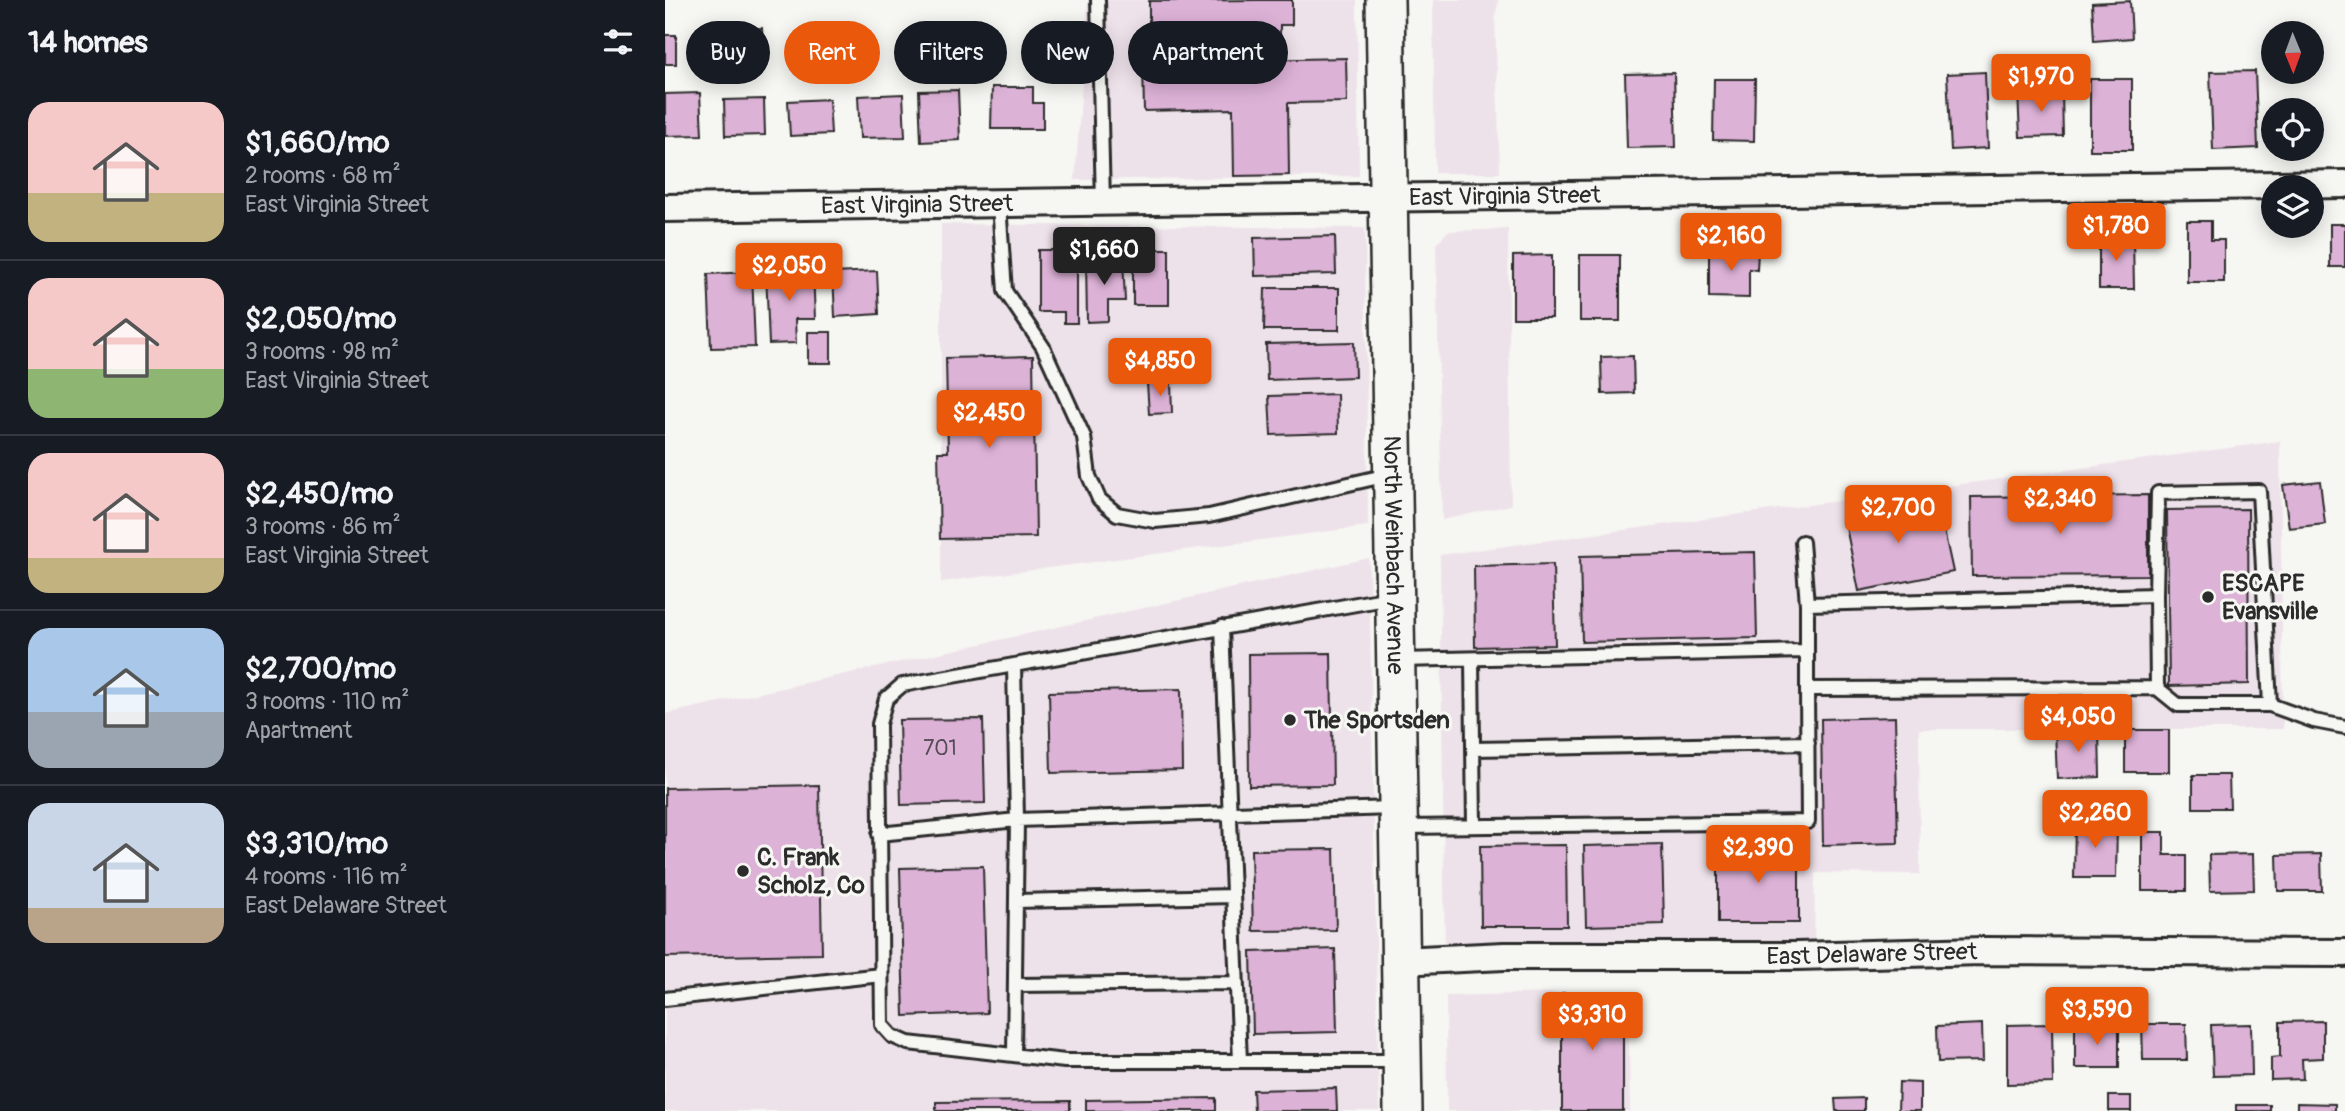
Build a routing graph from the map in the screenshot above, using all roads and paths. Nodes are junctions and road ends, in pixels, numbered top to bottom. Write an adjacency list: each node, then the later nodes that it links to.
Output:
1 (1098, 0): 5 (lane)
2 (1385, 0): 4 (main road, North Weinbach Avenue)
3 (2345, 184): 4 (street, East Virginia Street)
4 (1387, 198): 5 (street, East Virginia Street); 8 (main road, North Weinbach Avenue)
5 (1103, 202): 6 (street, East Virginia Street)
6 (999, 204): 7 (street, East Virginia Street); 8 (lane)
7 (665, 208)
8 (1391, 474): 11 (main road, North Weinbach Avenue)
9 (1802, 542): 12 (lane)
10 (2156, 595): 12 (lane); 18 (lane); 20 (lane)
11 (1393, 597): 13 (lane); 16 (main road, North Weinbach Avenue)
12 (1807, 604): 14 (lane)
13 (1222, 627): 17 (lane); 24 (lane)
14 (1807, 651): 15 (lane); 19 (lane)
15 (1472, 659): 16 (lane); 23 (lane)
16 (1395, 660): 25 (main road, North Weinbach Avenue)
17 (1014, 665): 26 (lane); 28 (lane)
18 (2157, 688): 19 (lane); 20 (lane)
19 (1807, 689): 22 (lane)
20 (2270, 705): 21 (lane)
21 (2345, 727)
22 (1808, 743): 23 (lane); 27 (lane)
23 (1473, 749): 27 (lane)
24 (1229, 815): 25 (lane); 26 (lane); 29 (lane)
25 (1398, 817): 27 (lane); 32 (main road, North Weinbach Avenue)
26 (1017, 820): 28 (lane); 30 (lane)
27 (1474, 826)
28 (879, 834): 33 (lane)
29 (1233, 896): 30 (lane); 34 (lane)
30 (1016, 901): 35 (lane)
31 (2345, 953): 32 (street, East Delaware Street)
32 (1400, 961): 39 (main road, North Weinbach Avenue)
33 (881, 975): 36 (lane); 37 (lane)
34 (1236, 983): 35 (lane); 38 (lane)
35 (1015, 985): 37 (lane)
36 (665, 999)
37 (1014, 1055): 38 (lane)
38 (1240, 1061): 39 (lane)
39 (1402, 1061): 40 (main road, North Weinbach Avenue)
40 (1403, 1111)

